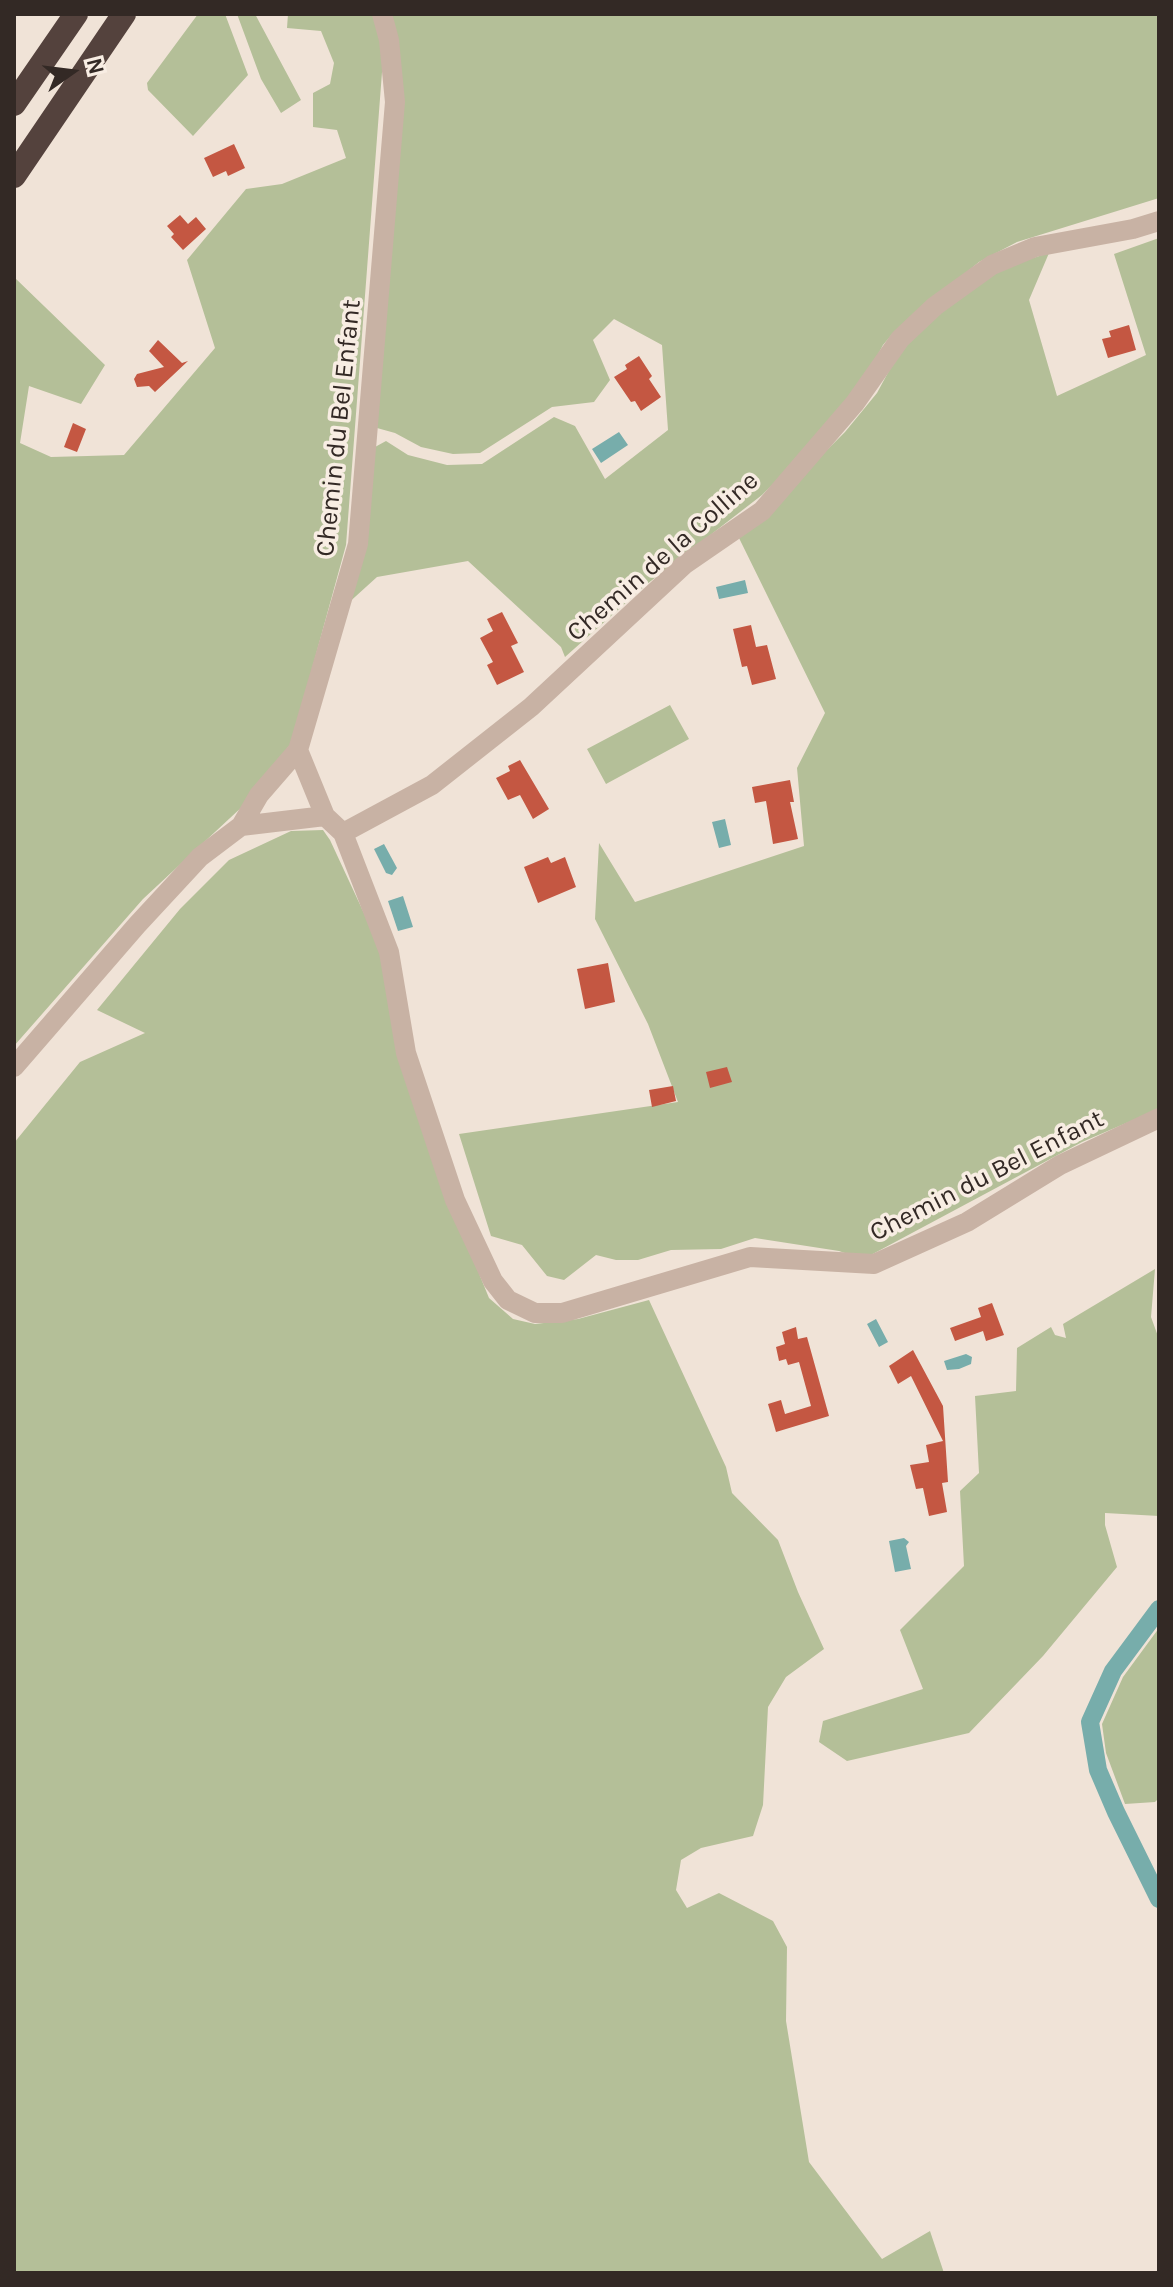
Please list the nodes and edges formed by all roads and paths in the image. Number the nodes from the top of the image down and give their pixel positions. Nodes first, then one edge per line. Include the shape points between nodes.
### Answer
1 (76, 14) edge
2 (124, 14) edge
3 (382, 14) edge
4 (14, 104) edge
5 (14, 176) edge
6 (1159, 221) edge
7 (298, 750) junction
8 (325, 816) junction
9 (241, 826) junction
10 (343, 833) junction
11 (14, 1067) edge
12 (1159, 1118) edge

1 - 4 highway
2 - 5 highway
3 - 7 street, Chemin du Bel Enfant via 395,102 358,544
6 - 10 street, Chemin de la Colline via 1025,251 992,265 935,306 900,339 848,412 762,511 685,564 531,707 432,785
7 - 8 street, Chemin du Bel Enfant
7 - 9 street via 259,795
8 - 9 street
8 - 10 street, Chemin du Bel Enfant
9 - 11 street via 200,857
10 - 12 street, Chemin du Bel Enfant via 389,952 406,1053 455,1200 493,1281 508,1300 535,1313 562,1313 750,1257 874,1264 967,1222 1060,1165

